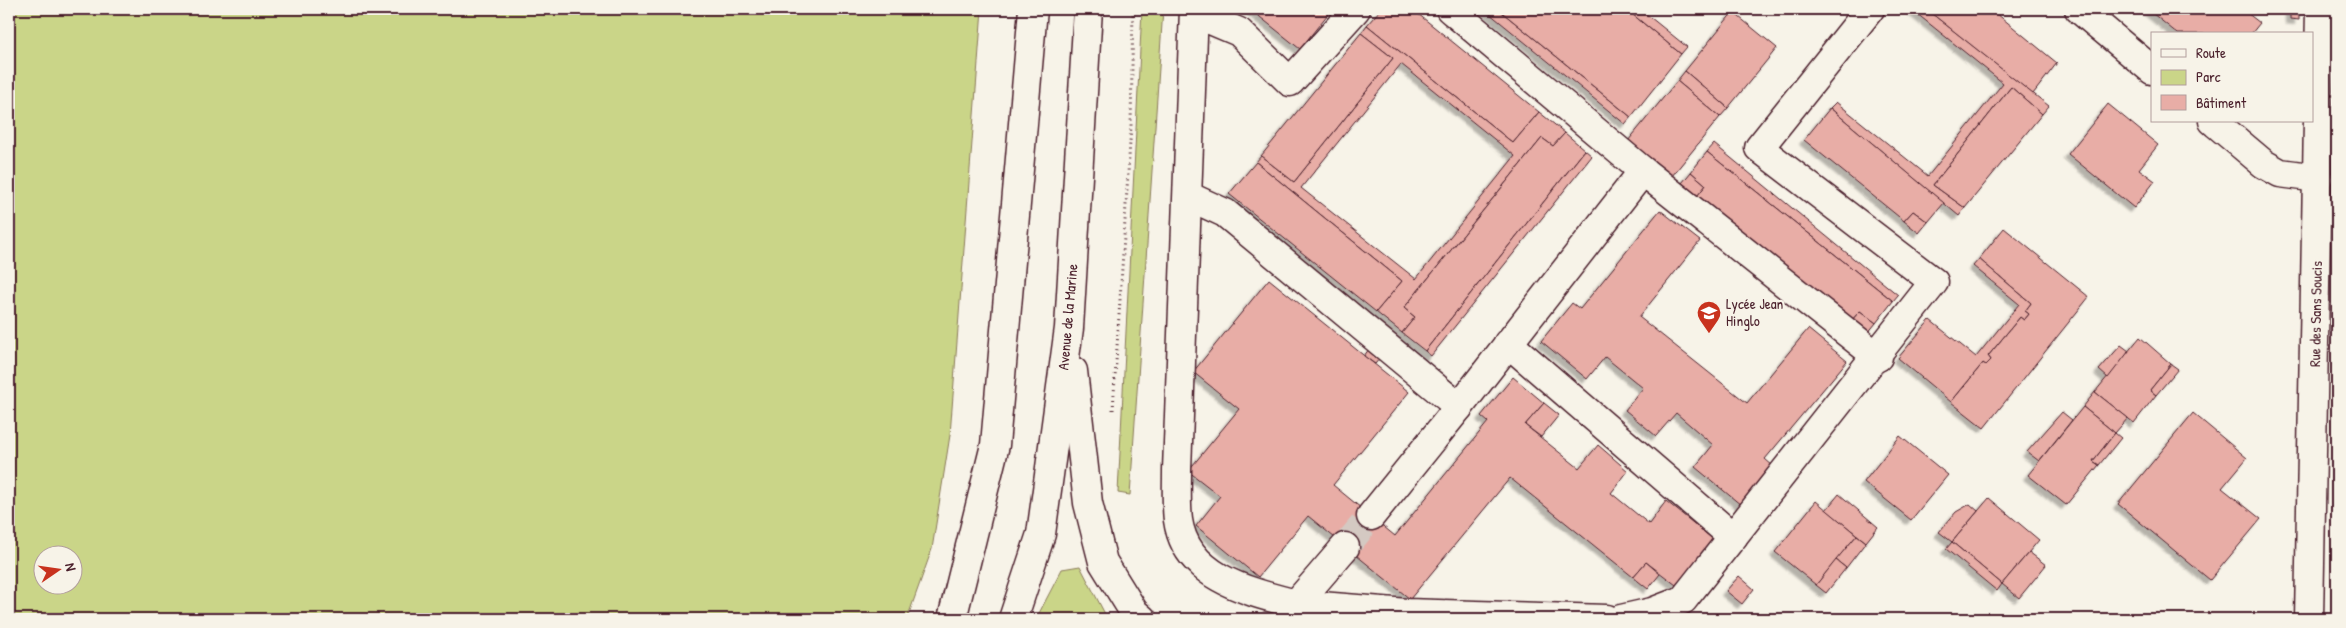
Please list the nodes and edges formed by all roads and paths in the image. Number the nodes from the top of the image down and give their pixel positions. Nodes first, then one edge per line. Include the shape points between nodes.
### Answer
1 (1033, 9) edge
2 (1088, 9) edge
3 (1133, 9) edge
4 (1356, 9) edge
5 (1450, 9) edge
6 (1870, 9) edge
7 (2079, 9) edge
8 (2320, 9) edge
9 (1194, 11) edge
10 (2151, 69) edge
11 (2214, 122) edge
12 (1643, 171) junction
13 (2318, 178) junction
14 (1188, 196) junction
15 (1069, 328) junction
16 (1508, 343) junction
17 (1878, 357) junction
18 (1459, 407) junction
19 (1113, 414) dead end
20 (1371, 516) tunnel mouth
21 (1733, 537) junction
22 (1345, 546) tunnel mouth
23 (1296, 604) junction
24 (952, 619) edge
25 (1013, 619) edge
26 (1142, 619) edge
27 (1607, 619) edge
28 (1620, 619) edge
29 (2309, 619) edge

1 - 24 main road via 994,445
2 - 15 main road, Avenue de la Marine
3 - 19 path via 1130,126
4 - 9 main road via 1290,82 1240,32
5 - 12 main road
6 - 17 main road via 1759,148 1934,282
7 - 10 main road
8 - 13 main road, Rue des Sans Soucis
9 - 14 main road
11 - 13 main road via 2264,164 2280,173
12 - 16 main road
12 - 17 main road
13 - 29 main road, Rue des Sans Soucis
14 - 18 main road via 1225,213
14 - 23 main road via 1177,470 1178,522 1187,546 1207,571 1246,590
15 - 25 main road, Avenue de la Marine via 1041,534
15 - 26 main road via 1088,504 1103,562 1134,612
16 - 18 main road
16 - 21 main road
17 - 21 main road
18 - 20 main road
21 - 28 main road via 1683,600 1652,612
22 - 23 main road
23 - 27 main road via 1407,613

